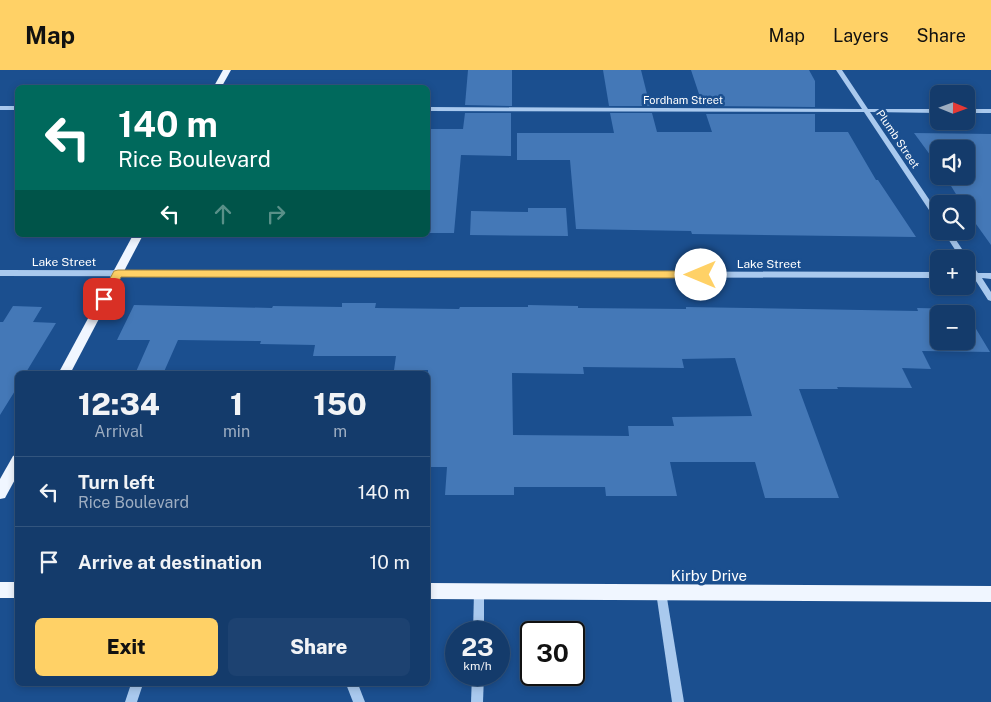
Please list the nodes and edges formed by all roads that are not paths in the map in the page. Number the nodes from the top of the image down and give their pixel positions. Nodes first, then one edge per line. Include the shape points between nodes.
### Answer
1 (227, 70) edge
2 (839, 70) edge
3 (219, 85) edge
4 (0, 108) edge
5 (15, 108) edge
6 (430, 109) edge
7 (866, 110) junction
8 (930, 111) edge
9 (975, 111) edge
10 (991, 111) edge
11 (930, 206) edge
12 (137, 237) edge
13 (0, 273) edge
14 (118, 273) junction
15 (930, 275) edge
16 (976, 276) joint
17 (991, 276) edge
18 (991, 298) edge
19 (66, 371) edge
20 (15, 466) edge
21 (0, 493) edge
22 (0, 590) edge
23 (15, 590) edge
24 (430, 592) edge
25 (479, 592) junction
26 (661, 592) junction
27 (990, 597) edge
28 (478, 621) edge
29 (136, 686) edge
30 (353, 686) edge
31 (478, 686) edge
32 (131, 702) edge
33 (359, 702) edge
34 (477, 702) edge
35 (678, 702) edge

1 - 3 main road
2 - 7 street, Plumb Street
4 - 5 street
6 - 7 street, Fordham Street
7 - 8 street, Fordham Street
7 - 11 street, Plumb Street
9 - 10 street
12 - 14 main road
13 - 14 street, Lake Street
14 - 15 street, Lake Street
14 - 19 main road
16 - 17 street
16 - 18 street
20 - 21 main road
22 - 23 main road
24 - 25 main road, Kirby Drive
25 - 26 main road, Kirby Drive
25 - 28 street
26 - 27 main road, Kirby Drive
26 - 35 lane
29 - 32 street
30 - 33 street
31 - 34 street

